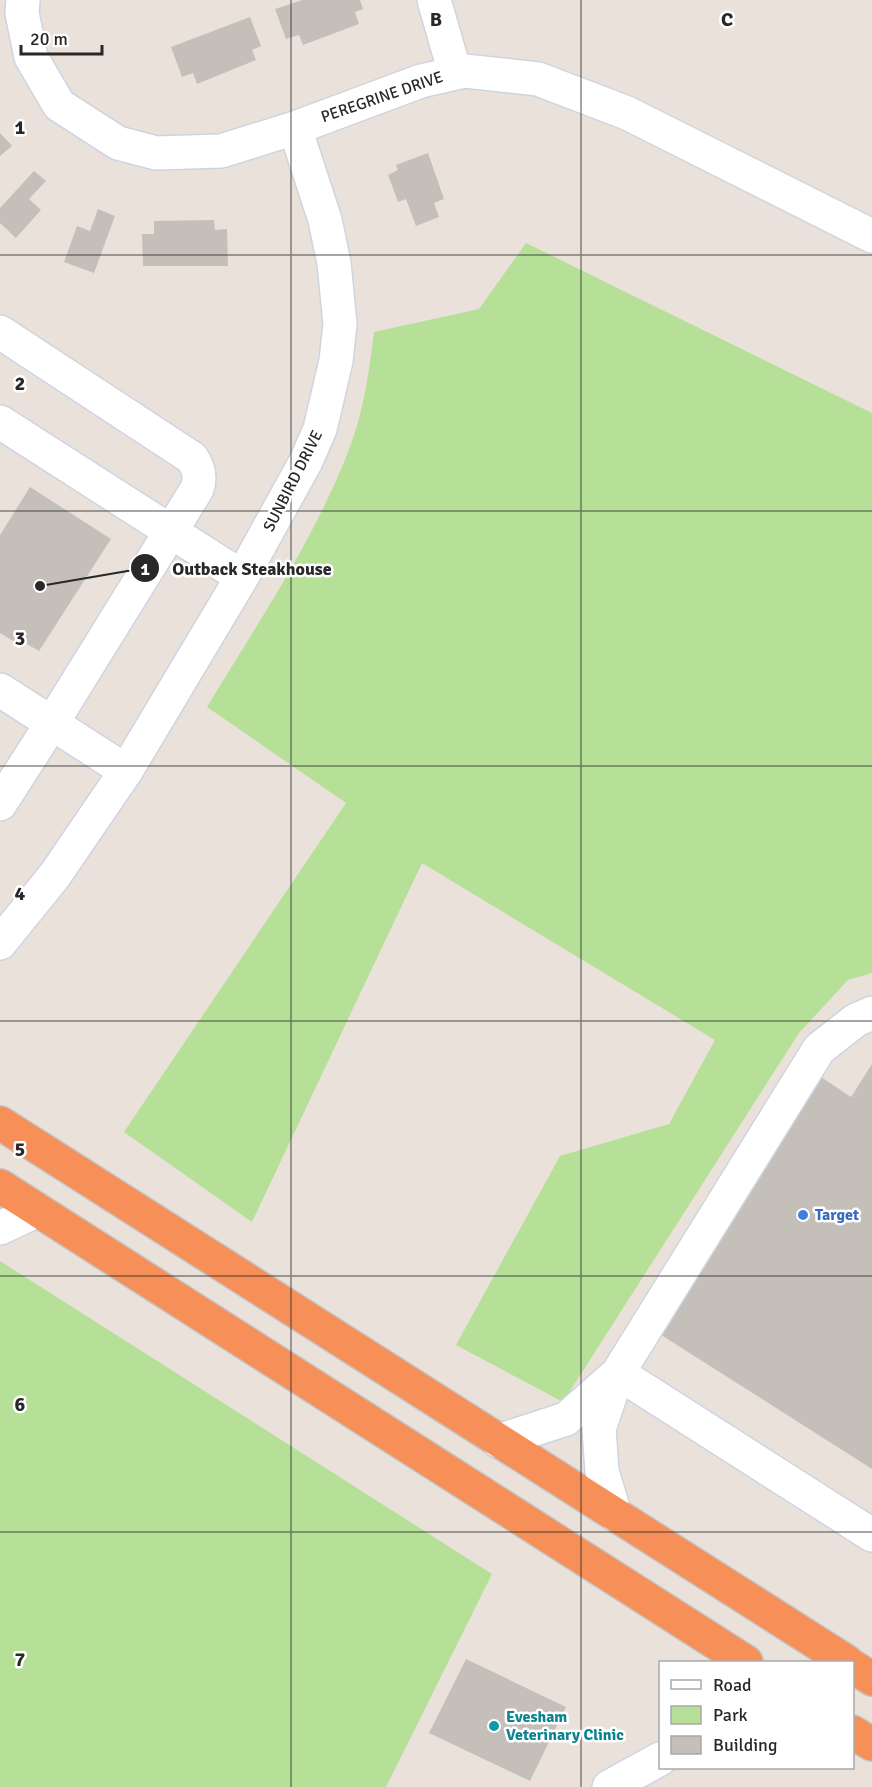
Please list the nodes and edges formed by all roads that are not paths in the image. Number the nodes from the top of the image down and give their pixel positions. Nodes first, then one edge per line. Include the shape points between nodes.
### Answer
1 (23, 0) edge
2 (434, 0) edge
3 (455, 73) junction
4 (295, 128) junction
5 (872, 236) edge
6 (0, 332) edge
7 (0, 422) edge
8 (170, 531) junction
9 (242, 577) junction
10 (0, 690) edge
11 (52, 723) junction
12 (126, 771) junction
13 (0, 804) edge
14 (0, 943) edge
15 (872, 1013) edge
16 (0, 1123) edge
17 (0, 1186) edge
18 (38, 1210) junction
19 (0, 1228) edge
20 (618, 1373) junction
21 (498, 1441) junction
22 (615, 1515) junction
23 (872, 1535) edge
24 (744, 1661) edge
25 (845, 1661) edge
26 (854, 1667) edge
27 (872, 1679) edge
28 (854, 1733) edge
29 (872, 1744) edge
30 (659, 1760) edge
31 (609, 1787) edge

1 - 4 street, PEREGRINE DRIVE via 31,57 59,105 118,143 156,153 221,151
2 - 3 street
3 - 4 street, PEREGRINE DRIVE via 421,81
3 - 5 street, PEREGRINE DRIVE via 538,79 616,109
4 - 9 street, SUNBIRD DRIVE via 325,220 334,263 340,324 336,361 320,429 306,462
6 - 8 street via 192,458 200,481
7 - 8 street
8 - 9 street
8 - 11 street
9 - 12 street, SUNBIRD DRIVE
10 - 11 street
11 - 12 street
11 - 13 street
12 - 14 street, SUNBIRD DRIVE via 55,875
15 - 20 street via 856,1020 819,1049
16 - 21 highway
17 - 18 highway
18 - 19 street
18 - 24 highway
20 - 21 street via 566,1419
20 - 22 street via 599,1429 602,1471
20 - 23 street
21 - 22 highway
22 - 25 highway
26 - 27 highway
28 - 29 highway
30 - 31 street

